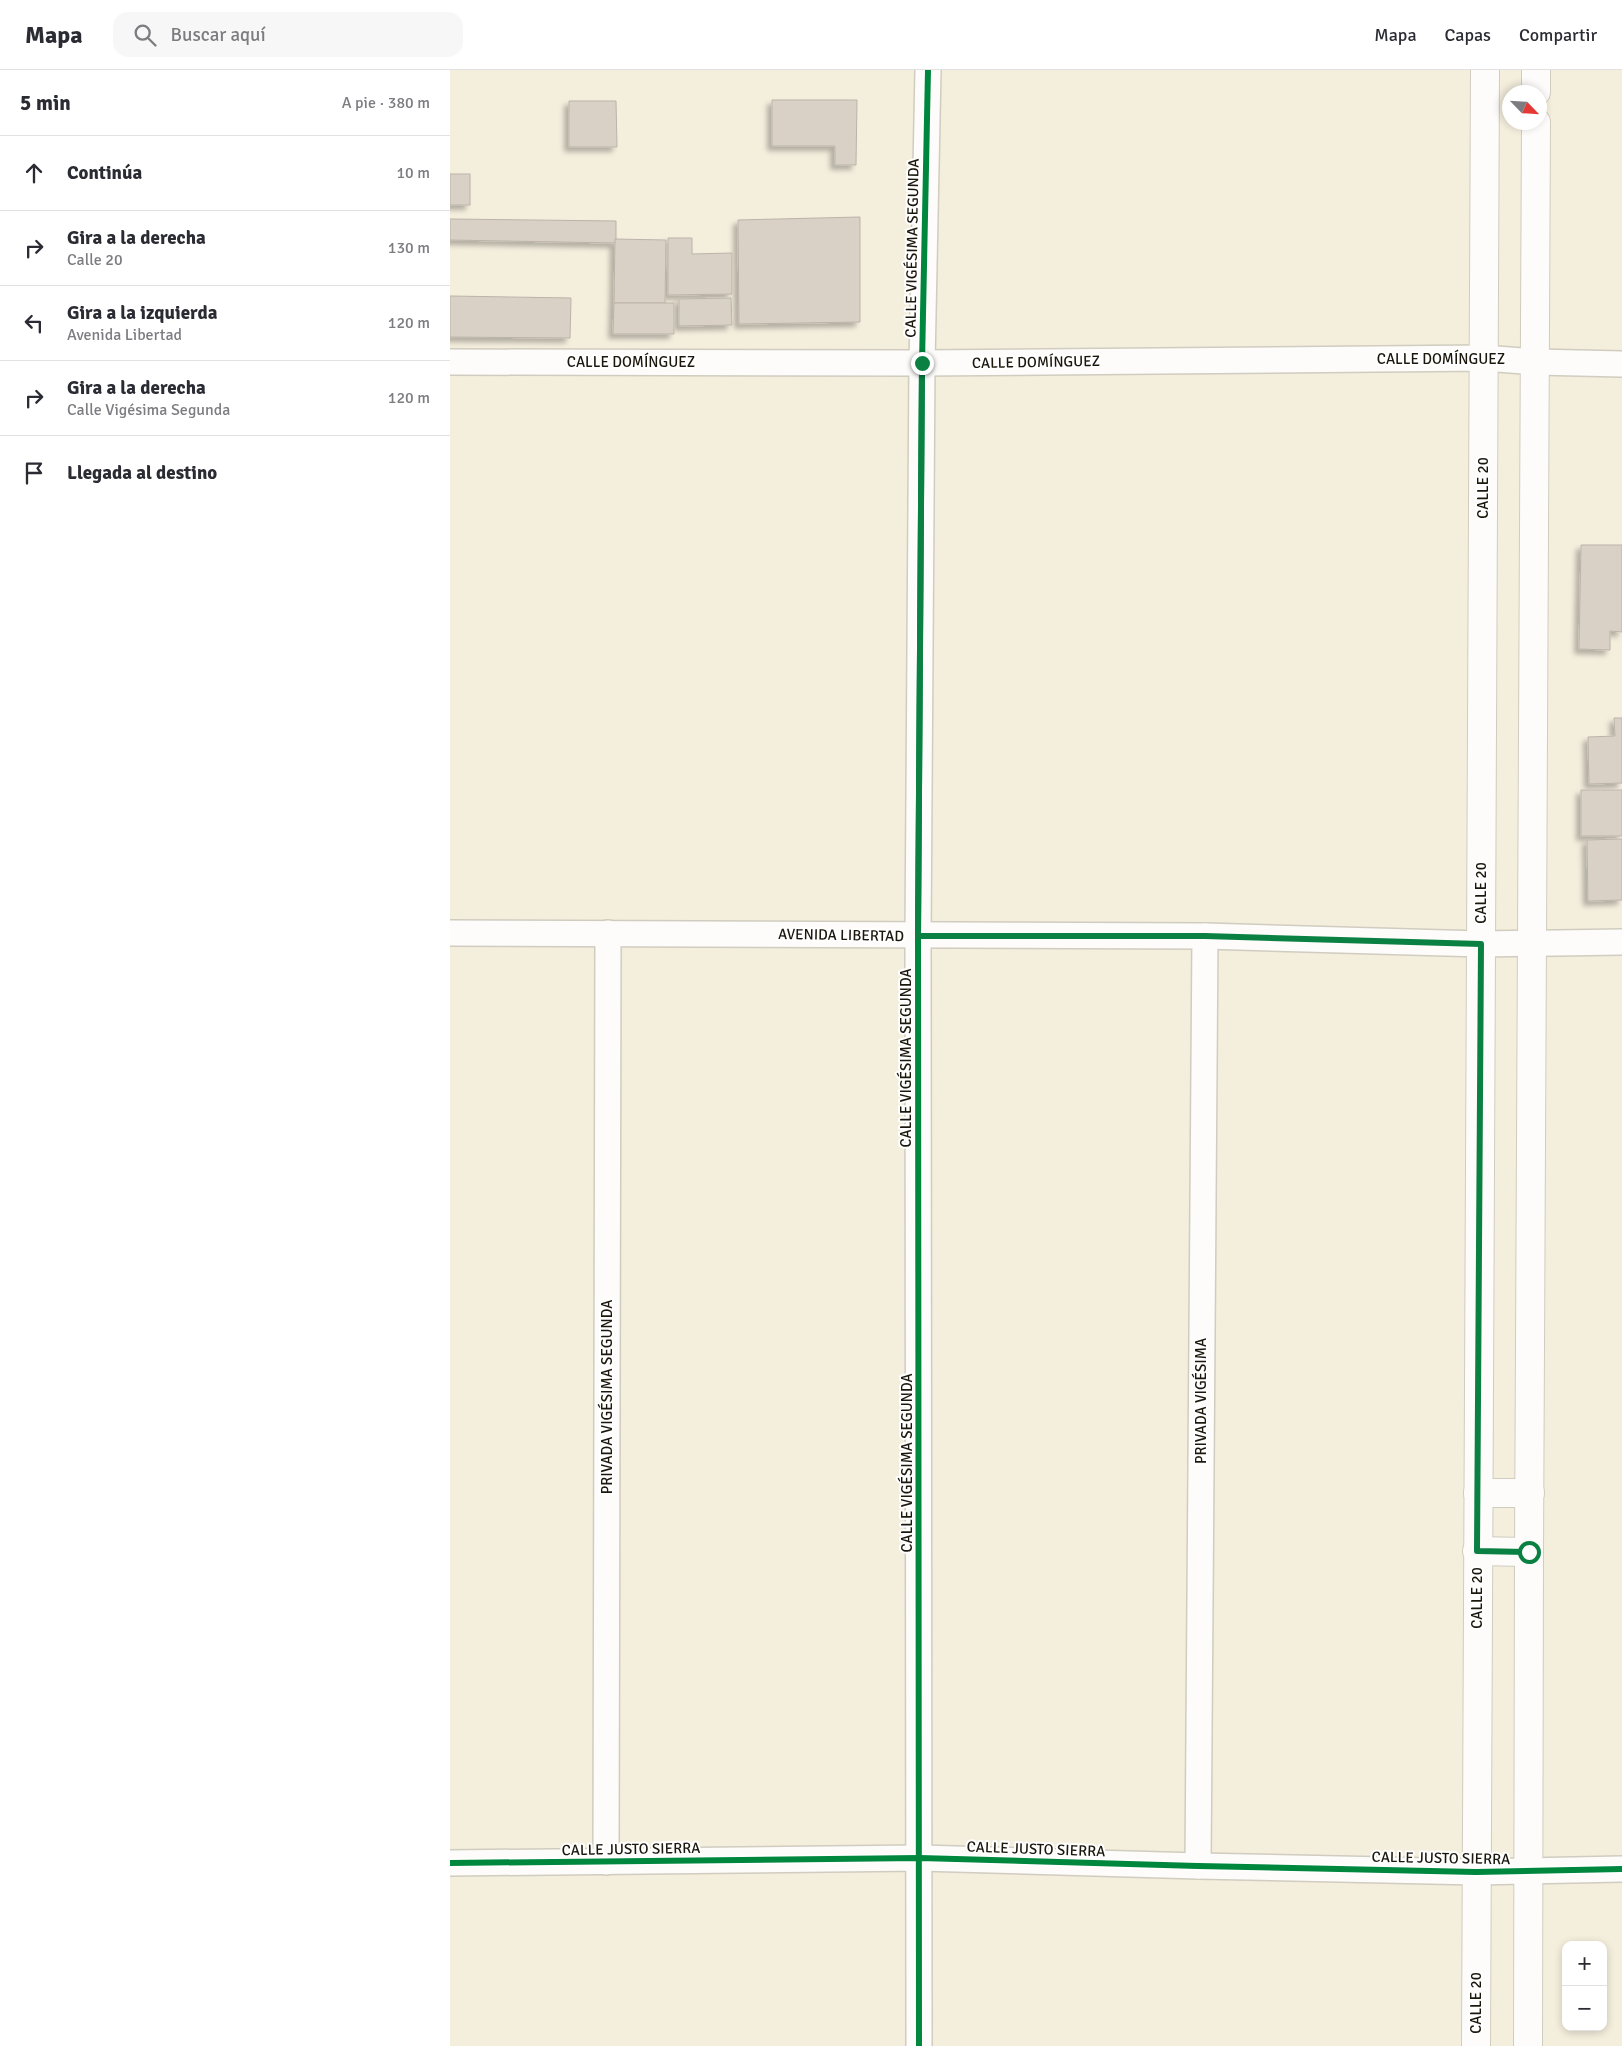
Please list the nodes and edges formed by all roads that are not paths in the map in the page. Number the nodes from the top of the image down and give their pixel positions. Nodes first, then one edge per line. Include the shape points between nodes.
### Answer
1 (928, 70) edge
2 (1485, 70) edge
3 (1536, 70) edge
4 (1536, 85) edge
5 (1536, 130) edge
6 (1484, 358) junction
7 (450, 362) edge
8 (1536, 362) junction
9 (922, 363) junction
10 (1622, 364) edge
11 (608, 932) junction
12 (450, 933) edge
13 (918, 936) junction
14 (1205, 936) junction
15 (1622, 942) edge
16 (1481, 944) junction
17 (1532, 944) junction
18 (1530, 1492) junction
19 (1478, 1493) junction
20 (1477, 1551) junction
21 (1529, 1552) junction
22 (920, 1858) junction
23 (606, 1862) junction
24 (450, 1863) edge
25 (1198, 1866) junction
26 (1622, 1869) edge
27 (1528, 1871) junction
28 (1476, 1872) junction
29 (919, 2046) edge
30 (1476, 2046) edge
31 (1528, 2046) edge

1 - 9 street, CALLE VIGÉSIMA SEGUNDA
2 - 6 main road, CALLE 20
3 - 4 main road
5 - 8 main road
6 - 8 street, CALLE DOMÍNGUEZ
6 - 9 street, CALLE DOMÍNGUEZ
6 - 16 main road, CALLE 20
7 - 9 street, CALLE DOMÍNGUEZ
8 - 10 street, CALLE DOMÍNGUEZ
8 - 17 main road
9 - 13 street, CALLE VIGÉSIMA SEGUNDA
11 - 12 street, AVENIDA LIBERTAD
11 - 13 street, AVENIDA LIBERTAD
11 - 23 street, PRIVADA VIGÉSIMA SEGUNDA
13 - 14 street, AVENIDA LIBERTAD
13 - 22 street, CALLE VIGÉSIMA SEGUNDA
14 - 16 street, AVENIDA LIBERTAD
14 - 25 street, PRIVADA VIGÉSIMA
15 - 17 street, AVENIDA LIBERTAD
16 - 17 street, AVENIDA LIBERTAD
16 - 19 main road, CALLE 20
17 - 18 main road
18 - 19 main road
18 - 21 main road
19 - 20 main road, CALLE 20
20 - 21 main road
20 - 28 main road, CALLE 20
21 - 27 main road
22 - 23 street, CALLE JUSTO SIERRA
22 - 25 street, CALLE JUSTO SIERRA
22 - 29 street, CALLE VIGÉSIMA SEGUNDA
23 - 24 street, CALLE JUSTO SIERRA
25 - 28 street, CALLE JUSTO SIERRA
26 - 27 street, CALLE JUSTO SIERRA
27 - 28 street, CALLE JUSTO SIERRA
27 - 31 main road
28 - 30 main road, CALLE 20

